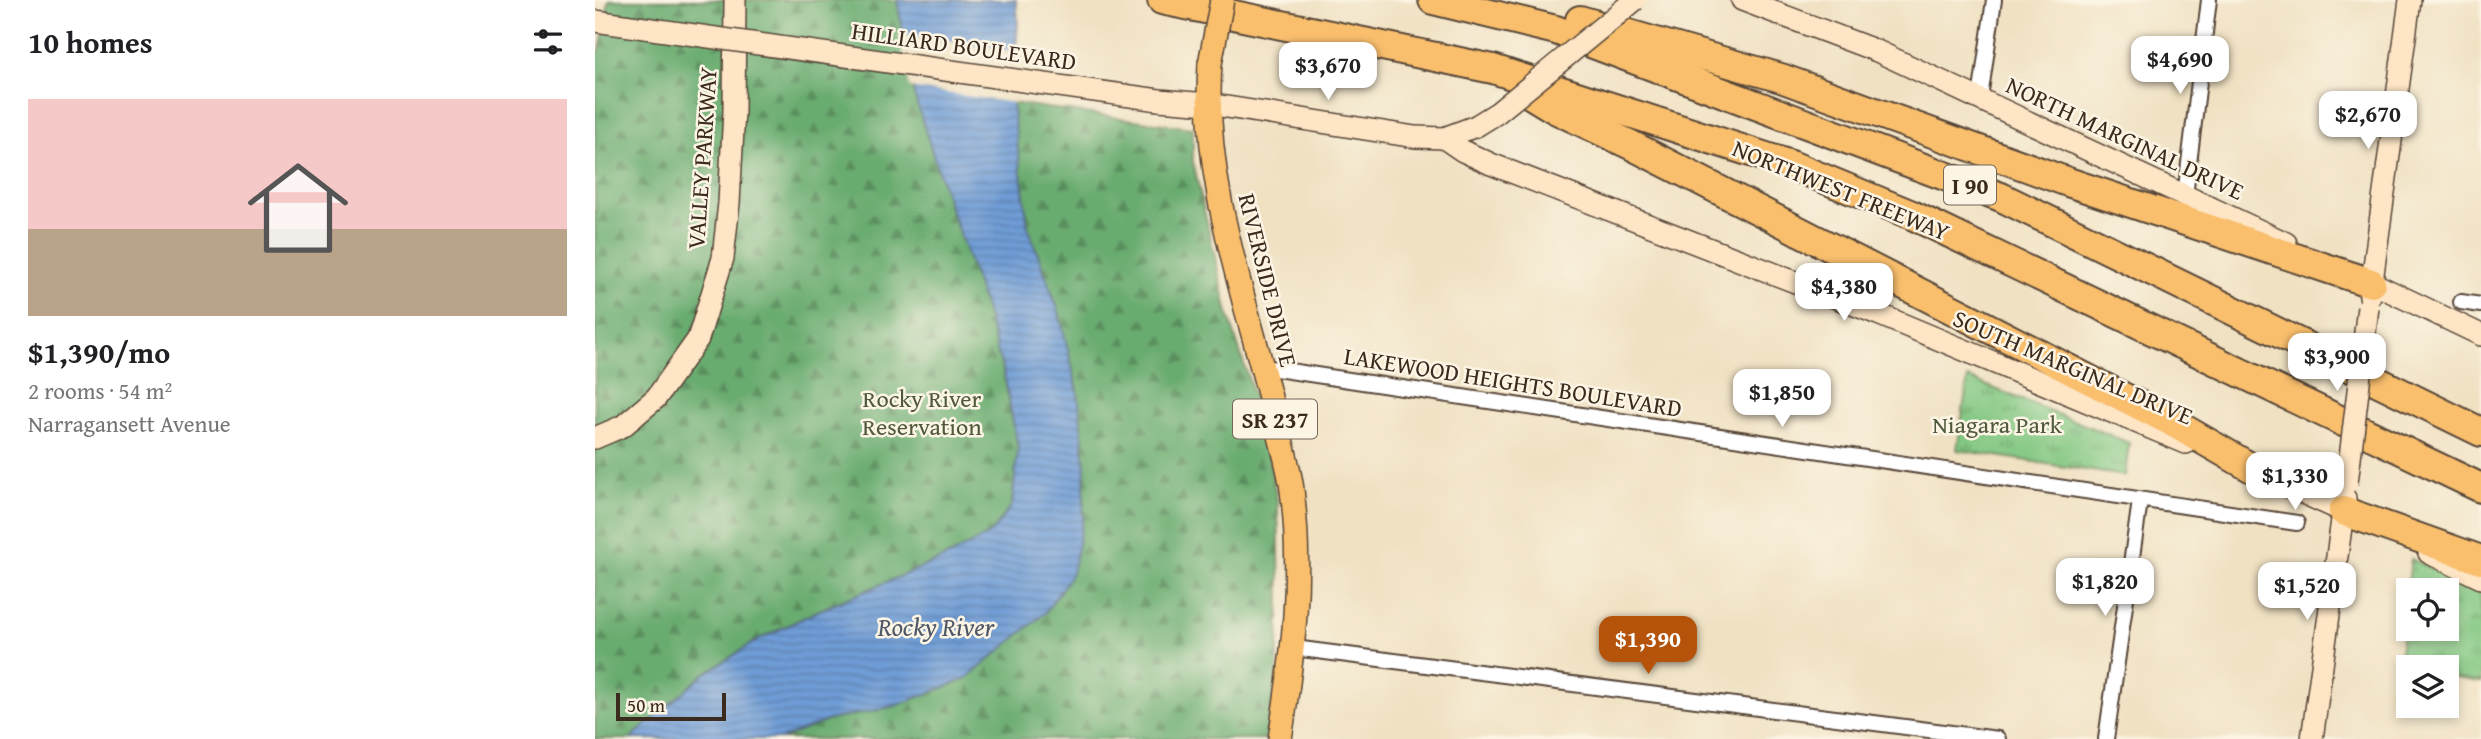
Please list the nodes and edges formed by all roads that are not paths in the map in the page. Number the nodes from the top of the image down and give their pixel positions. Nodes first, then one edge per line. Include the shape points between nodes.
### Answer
1 (735, 0) edge
2 (1162, 0) edge
3 (1222, 0) edge
4 (1433, 0) edge
5 (1501, 0) edge
6 (1635, 0) edge
7 (1742, 0) edge
8 (1994, 0) edge
9 (2209, 0) edge
10 (2410, 0) edge
11 (595, 21) edge
12 (1493, 69) junction
13 (1980, 98) junction
14 (1207, 104) junction
15 (1444, 138) junction
16 (2185, 196) junction
17 (2370, 295) junction
18 (2461, 302) dead end
19 (2481, 305) edge
20 (2481, 335) edge
21 (1262, 367) junction
22 (2481, 432) edge
23 (595, 438) edge
24 (2264, 475) junction
25 (2481, 488) edge
26 (2140, 501) junction
27 (2343, 511) junction
28 (2297, 523) dead end
29 (2481, 560) edge
30 (2481, 578) edge
31 (1294, 648) junction
32 (1280, 739) edge
33 (1998, 739) edge
34 (2106, 739) edge
35 (2312, 739) edge

1 - 23 main road, VALLEY PARKWAY via 731,191 723,258 698,339 656,398 623,426
2 - 12 highway, NORTHWEST FREEWAY / I 90
3 - 14 main road, RIVERSIDE DRIVE / SR 237, bridge
4 - 22 highway, NORTHWEST FREEWAY / I 90 via 1556,30 2001,197
5 - 17 highway via 1780,78
6 - 15 main road, bridge via 1497,113
7 - 13 main road, NORTH MARGINAL DRIVE via 1877,51
8 - 13 street
9 - 16 street
10 - 17 main road
11 - 14 main road, HILLIARD BOULEVARD, bridge
12 - 24 highway via 1555,109 2170,421
12 - 25 highway, NORTHWEST FREEWAY / I 90 via 1791,165 1912,215
13 - 16 main road, NORTH MARGINAL DRIVE
14 - 15 main road, HILLIARD BOULEVARD
14 - 21 main road, RIVERSIDE DRIVE / SR 237 via 1221,208
15 - 24 main road, SOUTH MARGINAL DRIVE via 1491,164 1878,314
16 - 17 main road, NORTH MARGINAL DRIVE
17 - 20 main road, NORTH MARGINAL DRIVE
17 - 27 main road, bridge
18 - 19 street
21 - 26 street, LAKEWOOD HEIGHTS BOULEVARD
21 - 31 main road, RIVERSIDE DRIVE / SR 237 via 1292,489 1297,593
24 - 27 main road, SOUTH MARGINAL DRIVE
26 - 28 street, LAKEWOOD HEIGHTS BOULEVARD
26 - 34 street
27 - 29 highway
27 - 30 main road, SOUTH MARGINAL DRIVE
27 - 35 main road
31 - 32 main road, RIVERSIDE DRIVE / SR 237
31 - 33 street

